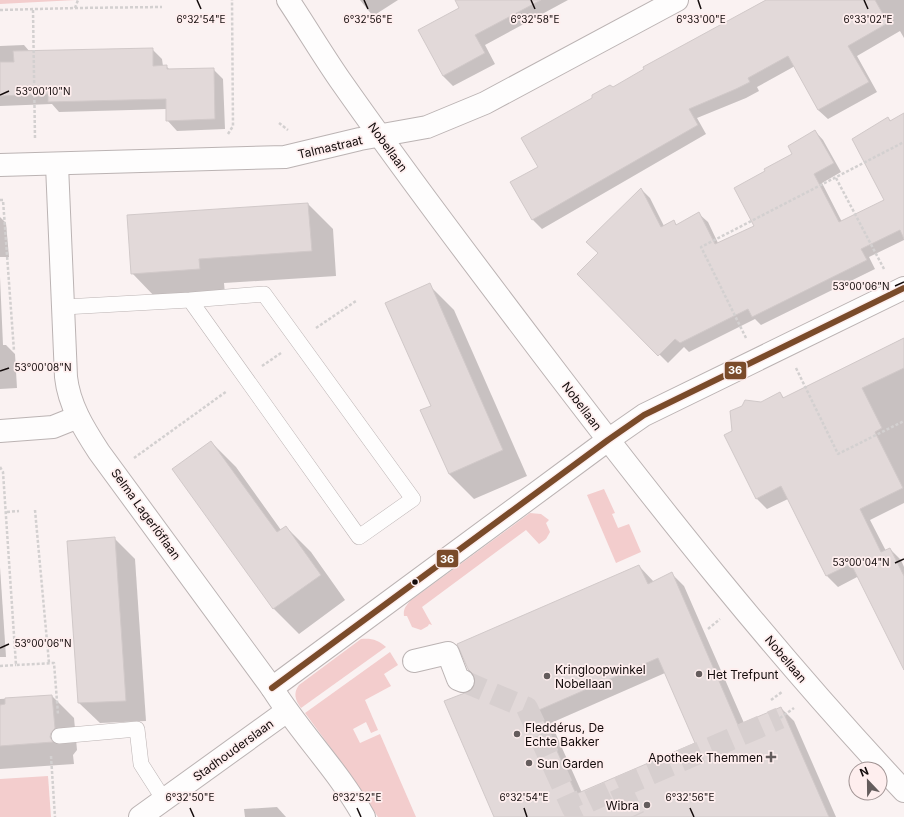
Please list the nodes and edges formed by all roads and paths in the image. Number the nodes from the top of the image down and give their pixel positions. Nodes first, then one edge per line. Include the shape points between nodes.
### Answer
1 (78, 0) edge
2 (232, 0) edge
3 (288, 0) edge
4 (677, 0) edge
5 (162, 6) dead end
6 (75, 8) junction
7 (0, 10) edge
8 (33, 10) junction
9 (379, 136) junction
10 (225, 137) dead end
11 (904, 142) edge
12 (0, 165) edge
13 (36, 165) junction
14 (57, 165) junction
15 (836, 178) junction
16 (0, 200) edge
17 (900, 290) edge
18 (190, 300) junction
19 (64, 307) junction
20 (785, 346) junction
21 (14, 351) dead end
22 (756, 360) junction
23 (78, 417) junction
24 (903, 421) edge
25 (904, 426) edge
26 (0, 431) edge
27 (608, 440) junction
28 (0, 467) edge
29 (35, 510) dead end
30 (19, 511) dead end
31 (7, 512) junction
32 (725, 614) dead end
33 (708, 629) dead end
34 (414, 661) dead end
35 (49, 663) junction
36 (16, 665) junction
37 (0, 666) edge
38 (463, 681) tunnel mouth
39 (272, 688) junction
40 (287, 711) junction
41 (59, 736) junction
42 (904, 791) edge
43 (164, 800) junction
44 (55, 817) edge
45 (140, 817) edge
46 (364, 817) edge

1 - 6 path
2 - 10 path via 233,126
3 - 9 street, Nobellaan
4 - 9 street, Talmastraat via 485,103 426,127
5 - 6 path
6 - 8 path
7 - 8 path
8 - 13 path
9 - 14 street, Talmastraat via 285,157
9 - 27 street, Nobellaan
11 - 15 path
12 - 13 street, Talmastraat
13 - 14 street, Talmastraat
14 - 19 street, Selma Lagerlöflaan
15 - 17 path
15 - 22 path via 701,247
16 - 21 path via 3,200
17 - 20 street
18 - 18 lane via 359,537 413,499 264,294
18 - 19 lane
19 - 23 street, Selma Lagerlöflaan via 67,388
20 - 22 street
20 - 24 path via 838,454
22 - 27 street via 644,415
23 - 26 street via 53,428
23 - 39 street, Selma Lagerlöflaan via 100,452
24 - 25 path
27 - 39 street
27 - 42 street, Nobellaan via 732,595 819,698
28 - 31 path via 3,472
29 - 35 path
30 - 31 path
31 - 36 path
32 - 33 path
34 - 38 street via 448,653 458,679
35 - 36 path
35 - 41 path via 54,663
36 - 37 path
39 - 40 street, Selma Lagerlöflaan
40 - 43 street, Stadhouderslaan
40 - 46 street, Selma Lagerlöflaan via 332,769
41 - 43 lane via 137,729 141,764
41 - 44 path via 60,745 50,746
43 - 45 street, Stadhouderslaan

